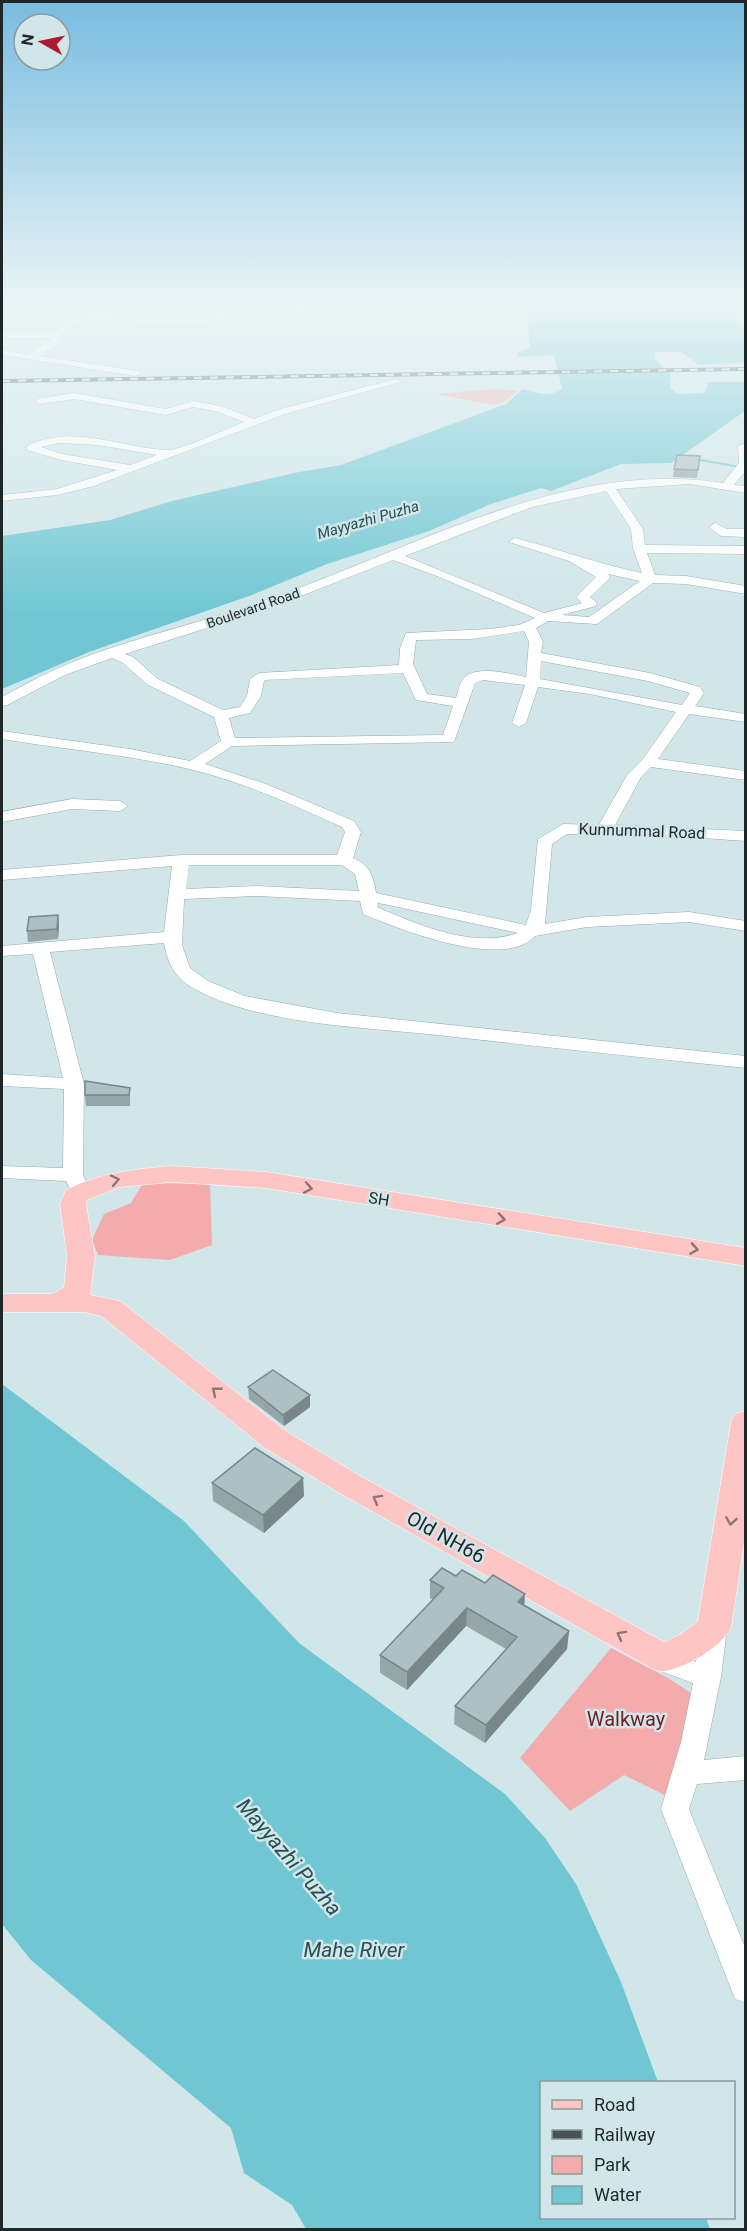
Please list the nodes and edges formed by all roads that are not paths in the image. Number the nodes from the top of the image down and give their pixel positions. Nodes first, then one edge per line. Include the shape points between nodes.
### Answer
1 (126, 405) edge
2 (189, 405) edge
3 (200, 405) edge
4 (313, 405) edge
5 (253, 422) junction
6 (743, 446) dead end
7 (172, 454) junction
8 (133, 469) junction
9 (608, 486) junction
10 (726, 487) junction
11 (746, 490) edge
12 (2, 498) edge
13 (715, 527) dead end
14 (746, 533) edge
15 (515, 542) dead end
16 (639, 549) junction
17 (746, 550) edge
18 (393, 556) junction
19 (594, 567) junction
20 (650, 579) junction
21 (746, 590) edge
22 (543, 617) junction
23 (529, 627) junction
24 (112, 653) junction
25 (534, 656) junction
26 (405, 669) junction
27 (533, 682) junction
28 (2, 702) edge
29 (460, 703) junction
30 (685, 710) junction
31 (221, 715) junction
32 (746, 718) edge
33 (519, 723) dead end
34 (2, 735) edge
35 (229, 742) junction
36 (648, 762) junction
37 (192, 766) junction
38 (746, 776) edge
39 (120, 806) dead end
40 (2, 817) edge
41 (604, 830) junction
42 (746, 836) edge
43 (181, 860) junction
44 (344, 860) junction
45 (2, 875) edge
46 (179, 894) junction
47 (367, 897) junction
48 (746, 926) edge
49 (532, 931) junction
50 (171, 938) junction
51 (41, 949) junction
52 (2, 951) edge
53 (746, 1062) edge
54 (2, 1080) edge
55 (74, 1084) junction
56 (2, 1172) edge
57 (77, 1183) junction
58 (81, 1256) junction
59 (746, 1257) edge
60 (2, 1303) edge
61 (58, 1303) junction
62 (110, 1308) junction
63 (746, 1422) edge
64 (714, 1628) junction
65 (663, 1658) junction
66 (708, 1677) junction
67 (746, 1768) edge
68 (687, 1773) junction
69 (746, 1989) edge

1 - 2 street via 165,412
3 - 5 street
4 - 5 street
5 - 7 street
6 - 10 street via 745,463
7 - 8 street
7 - 8 street via 60,438 31,448
8 - 12 street via 57,492
9 - 10 street, Boulevard Road via 673,481
9 - 16 street via 637,529
9 - 18 street, Boulevard Road via 506,511
10 - 11 street, Boulevard Road
13 - 14 street via 725,533
15 - 19 street via 565,554
16 - 17 street
16 - 20 street
18 - 22 street
18 - 24 street, Boulevard Road via 265,605
19 - 20 street
19 - 22 street via 604,577 582,597 591,603 580,610 563,610
20 - 21 street via 686,580
20 - 22 street via 592,621
22 - 23 street
23 - 25 street via 536,642
23 - 26 street via 441,638 411,636
24 - 28 street, Boulevard Road via 60,672
24 - 31 street via 128,660 153,682
25 - 27 street
25 - 30 street via 691,688 697,693
26 - 29 street via 421,697
26 - 31 street via 264,676 258,680 245,710
27 - 29 street via 476,677 469,681
27 - 30 street
27 - 33 street
29 - 35 street via 449,739
30 - 32 street
30 - 36 street
31 - 35 street
34 - 37 street via 132,753
35 - 37 street
36 - 38 street
36 - 41 street via 623,793
37 - 44 street via 264,788 348,824 352,832
39 - 40 street via 72,804
41 - 42 street, Kunnummal Road
41 - 49 street, Kunnummal Road via 563,829 544,842 538,922
43 - 44 street
43 - 45 street
43 - 46 street
44 - 47 street via 357,864 364,873
46 - 47 street via 295,891
46 - 50 street
47 - 49 street
48 - 49 street via 689,917 587,922
50 - 51 street
50 - 53 street via 173,955 183,973 245,1002 353,1020
51 - 52 street
51 - 55 street
54 - 55 street
55 - 57 street
56 - 57 street
57 - 58 main road via 73,1204
57 -> 59 main road, SH via 172,1174 267,1180
58 - 61 main road via 78,1292
58 - 62 main road
60 - 61 main road, Old NH66
61 - 62 main road, Old NH66
65 -> 62 main road, Old NH66 via 276,1440
63 -> 64 main road
64 - 65 main road via 693,1644
64 - 66 street
65 - 66 street
66 - 68 street
67 - 68 street
68 - 69 street via 675,1809

